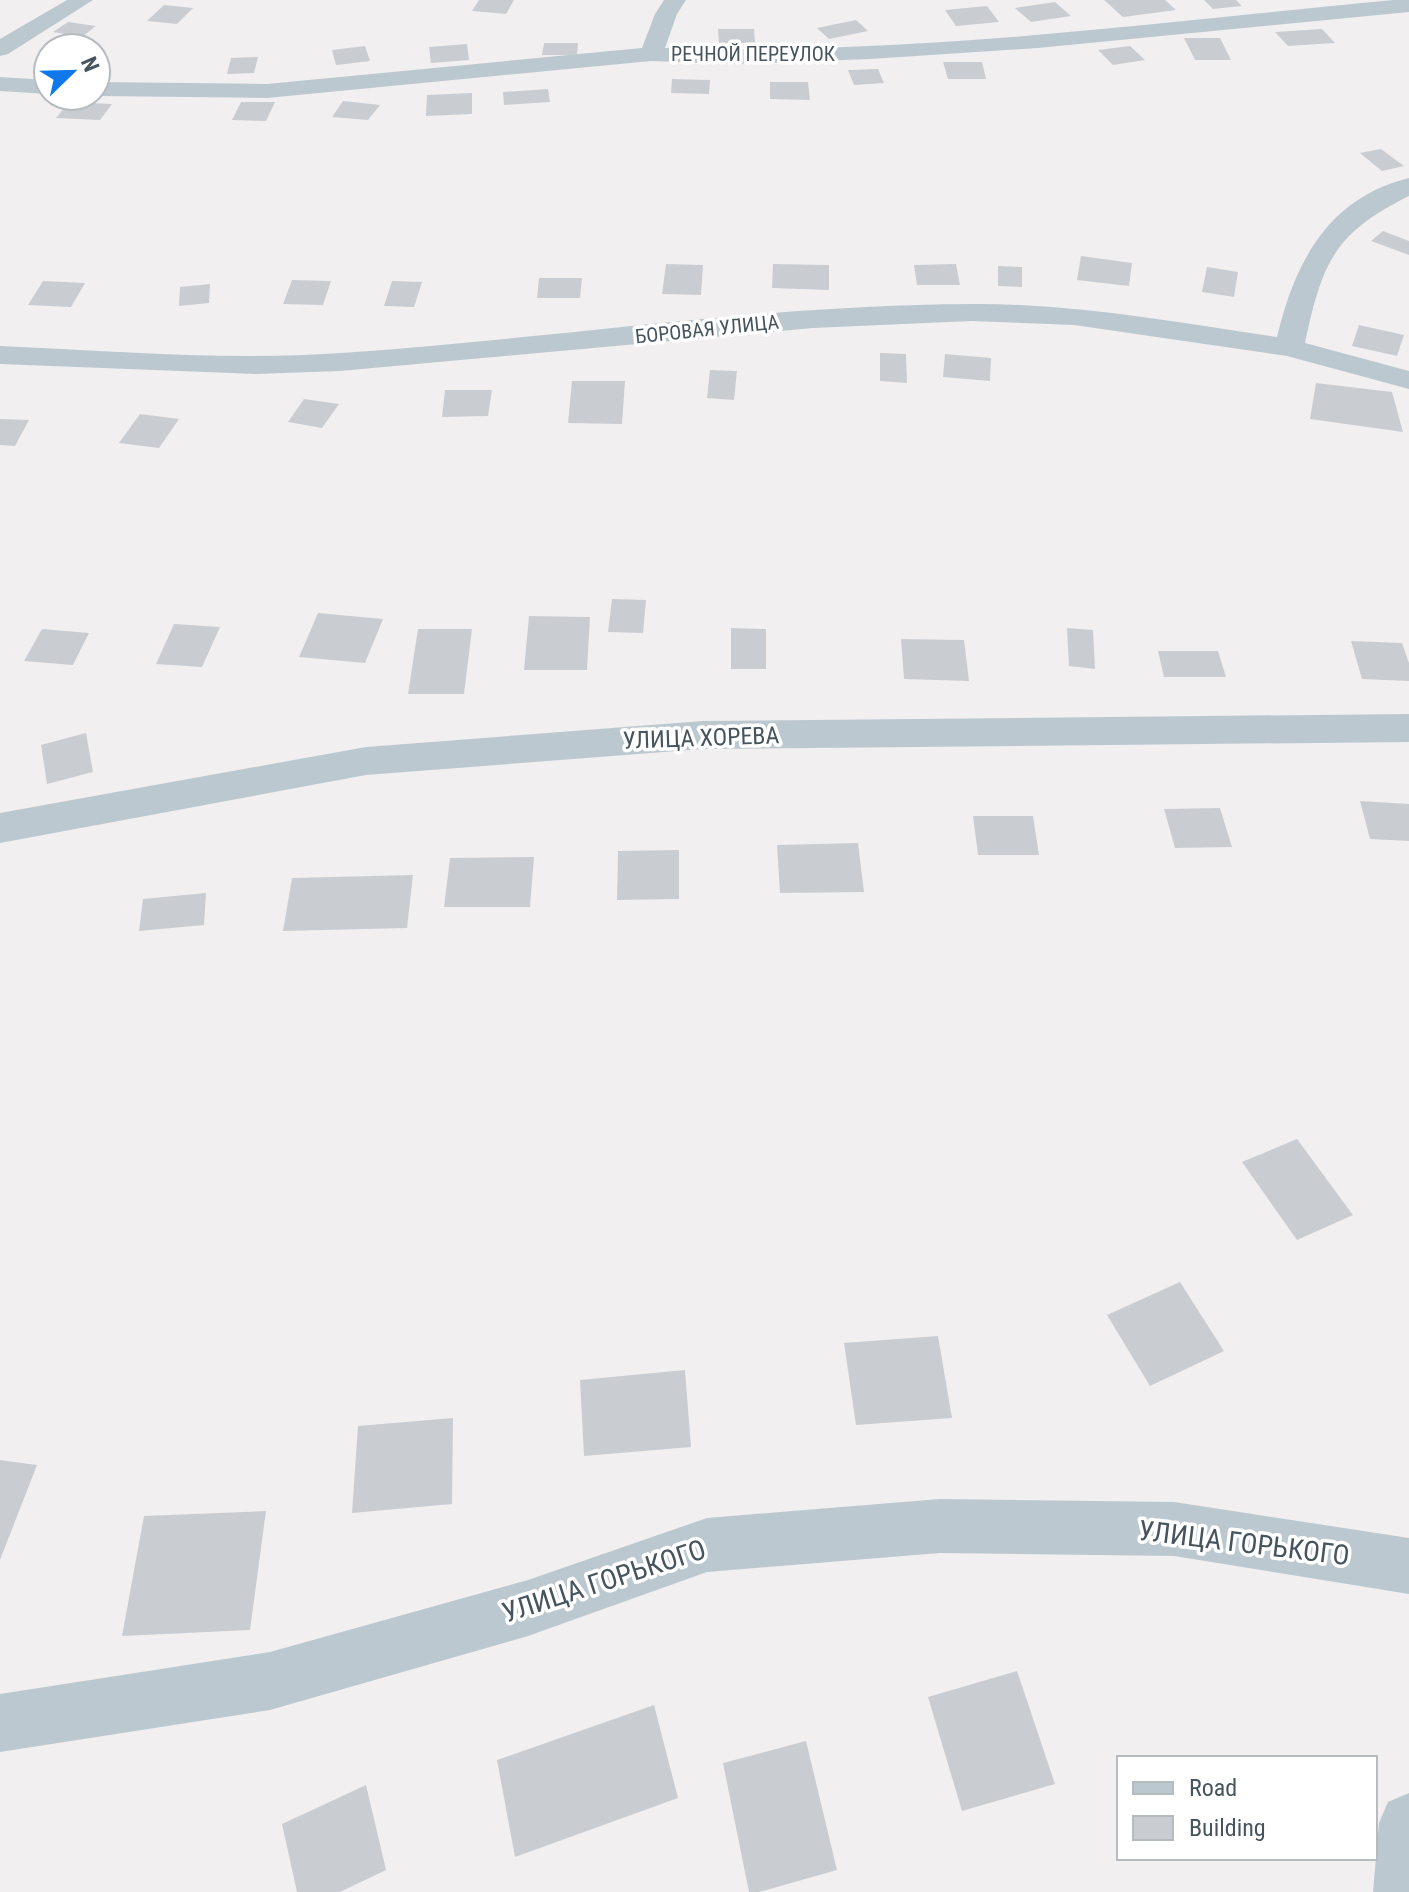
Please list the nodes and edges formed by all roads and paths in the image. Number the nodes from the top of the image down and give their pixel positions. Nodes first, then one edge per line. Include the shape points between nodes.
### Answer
1 (82, 0) edge
2 (675, 0) edge
3 (1409, 5) edge
4 (0, 49) edge
5 (651, 54) junction
6 (0, 84) edge
7 (32, 86) edge
8 (112, 89) edge
9 (1409, 186) edge
10 (1289, 348) junction
11 (0, 355) edge
12 (1409, 380) edge
13 (1409, 728) edge
14 (0, 828) edge
15 (1409, 1566) edge
16 (0, 1723) edge
17 (1409, 1823) edge
18 (1404, 1892) edge

1 - 4 street
2 - 5 street
3 - 5 street, РЕЧНОЙ ПЕРЕУЛОК via 901,50 735,57
5 - 8 street, РЕЧНОЙ ПЕРЕУЛОК via 267,91
6 - 7 street
9 - 10 street via 1339,228 1297,309
10 - 11 street, БОРОВАЯ УЛИЦА via 1074,316 971,312 813,319 340,362 256,365
10 - 12 street, БОРОВАЯ УЛИЦА
13 - 14 street, УЛИЦА ХОРЕВА via 688,736 366,761
15 - 16 street, УЛИЦА ГОРЬКОГО via 1174,1529 940,1526 707,1545 528,1608 270,1681
17 - 18 street

